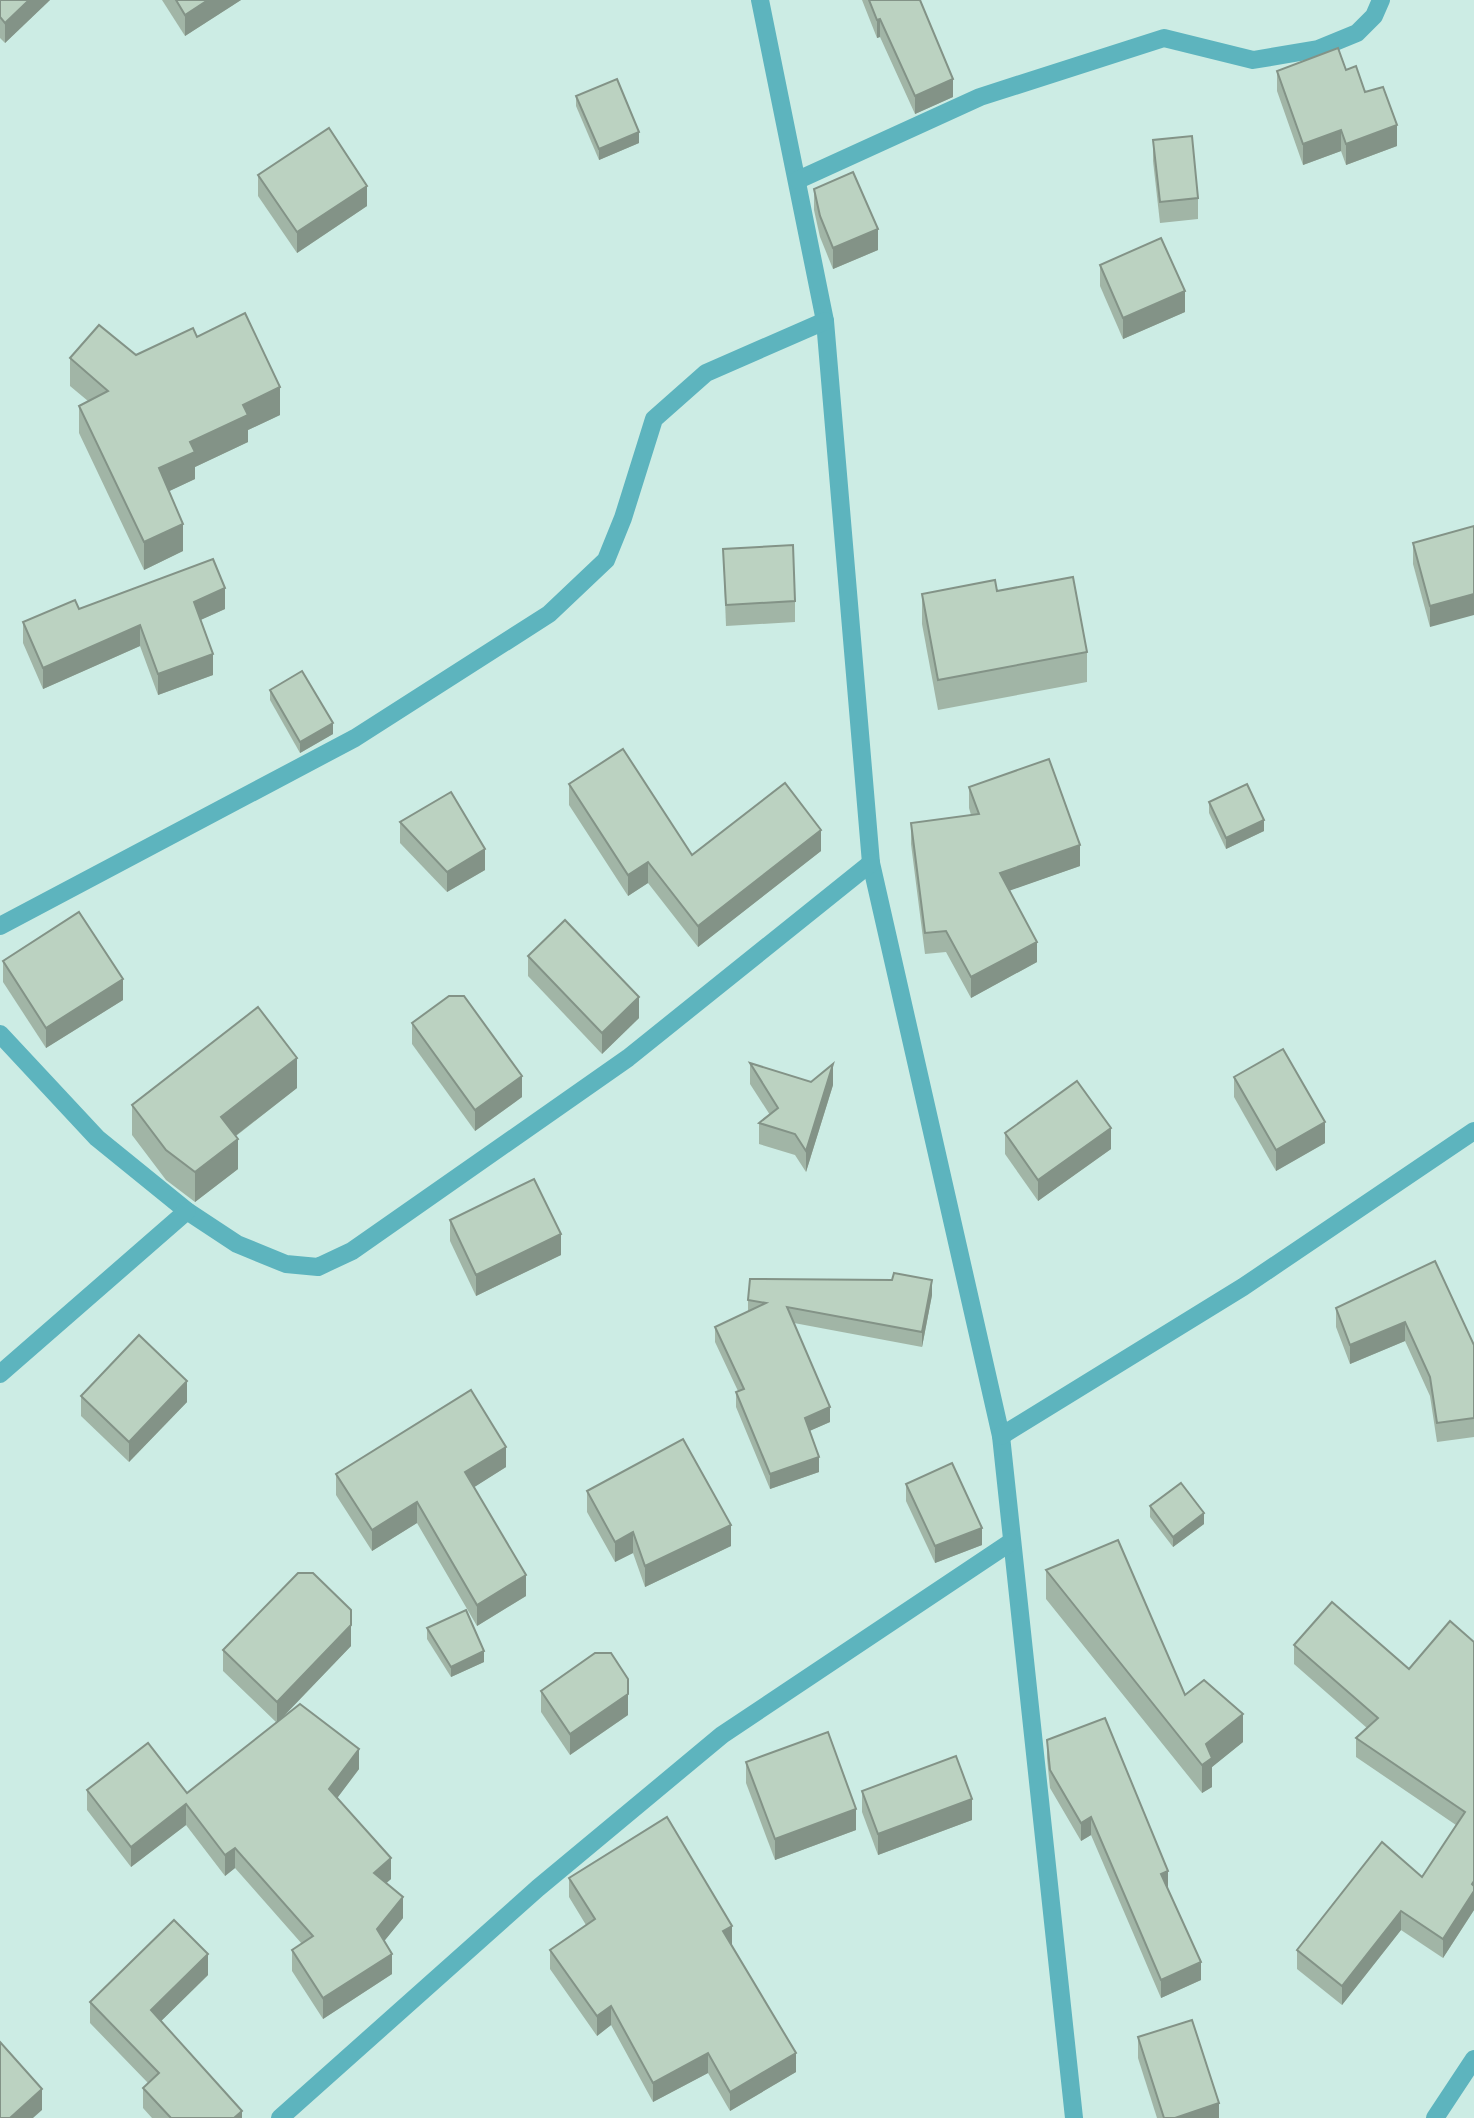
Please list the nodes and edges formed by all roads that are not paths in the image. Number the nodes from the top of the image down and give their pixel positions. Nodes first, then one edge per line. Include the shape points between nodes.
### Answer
1 (760, 0) edge
2 (1381, 0) edge
3 (798, 180) junction
4 (825, 321) junction
5 (871, 863) junction
6 (0, 926) edge
7 (0, 1034) edge
8 (1474, 1131) edge
9 (187, 1211) junction
10 (0, 1374) edge
11 (1001, 1436) junction
12 (1011, 1542) junction
13 (1474, 2059) edge
14 (280, 2118) edge
15 (1074, 2118) edge
16 (1435, 2118) edge

1 - 3 street
2 - 3 street via 1374,16 1357,33 1318,49 1253,60 1164,38 980,97
3 - 4 street
4 - 5 street
4 - 6 street via 706,373 654,419 606,560 549,614 355,738
5 - 9 street via 628,1058 352,1251 318,1267 286,1264 237,1244
5 - 11 street
7 - 9 street via 97,1138
8 - 11 street via 1243,1287
9 - 10 street
11 - 12 street
12 - 14 street via 722,1735 538,1888
12 - 15 street
13 - 16 street

